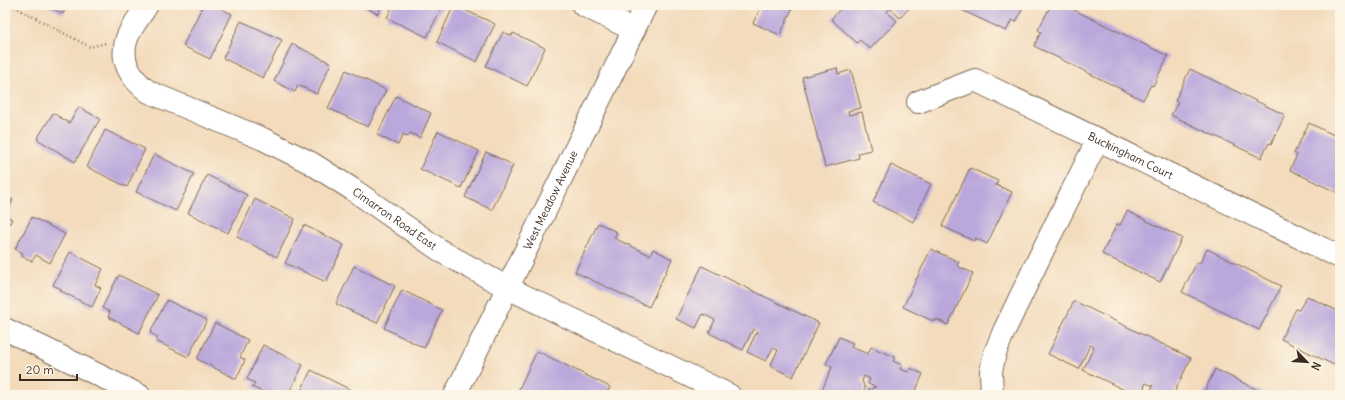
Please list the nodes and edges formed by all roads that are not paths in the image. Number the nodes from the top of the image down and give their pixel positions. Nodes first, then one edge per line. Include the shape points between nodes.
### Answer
1 (147, 5) edge
2 (583, 5) edge
3 (646, 5) edge
4 (634, 30) junction
5 (918, 102) dead end
6 (1098, 139) junction
7 (1340, 257) edge
8 (508, 288) junction
9 (5, 329) edge
10 (140, 395) edge
11 (455, 395) edge
12 (729, 395) edge
13 (992, 395) edge

1 - 8 street, Cimarron Road East via 128,37 125,51 126,65 132,76 149,92 311,163 444,253
2 - 4 street
3 - 4 street, West Meadow Avenue
4 - 8 street, West Meadow Avenue
5 - 6 street, Buckingham Court via 975,80
6 - 7 street, Buckingham Court
6 - 13 street via 995,353 991,371
8 - 11 street, West Meadow Avenue
8 - 12 street, Cimarron Road East
9 - 10 street

